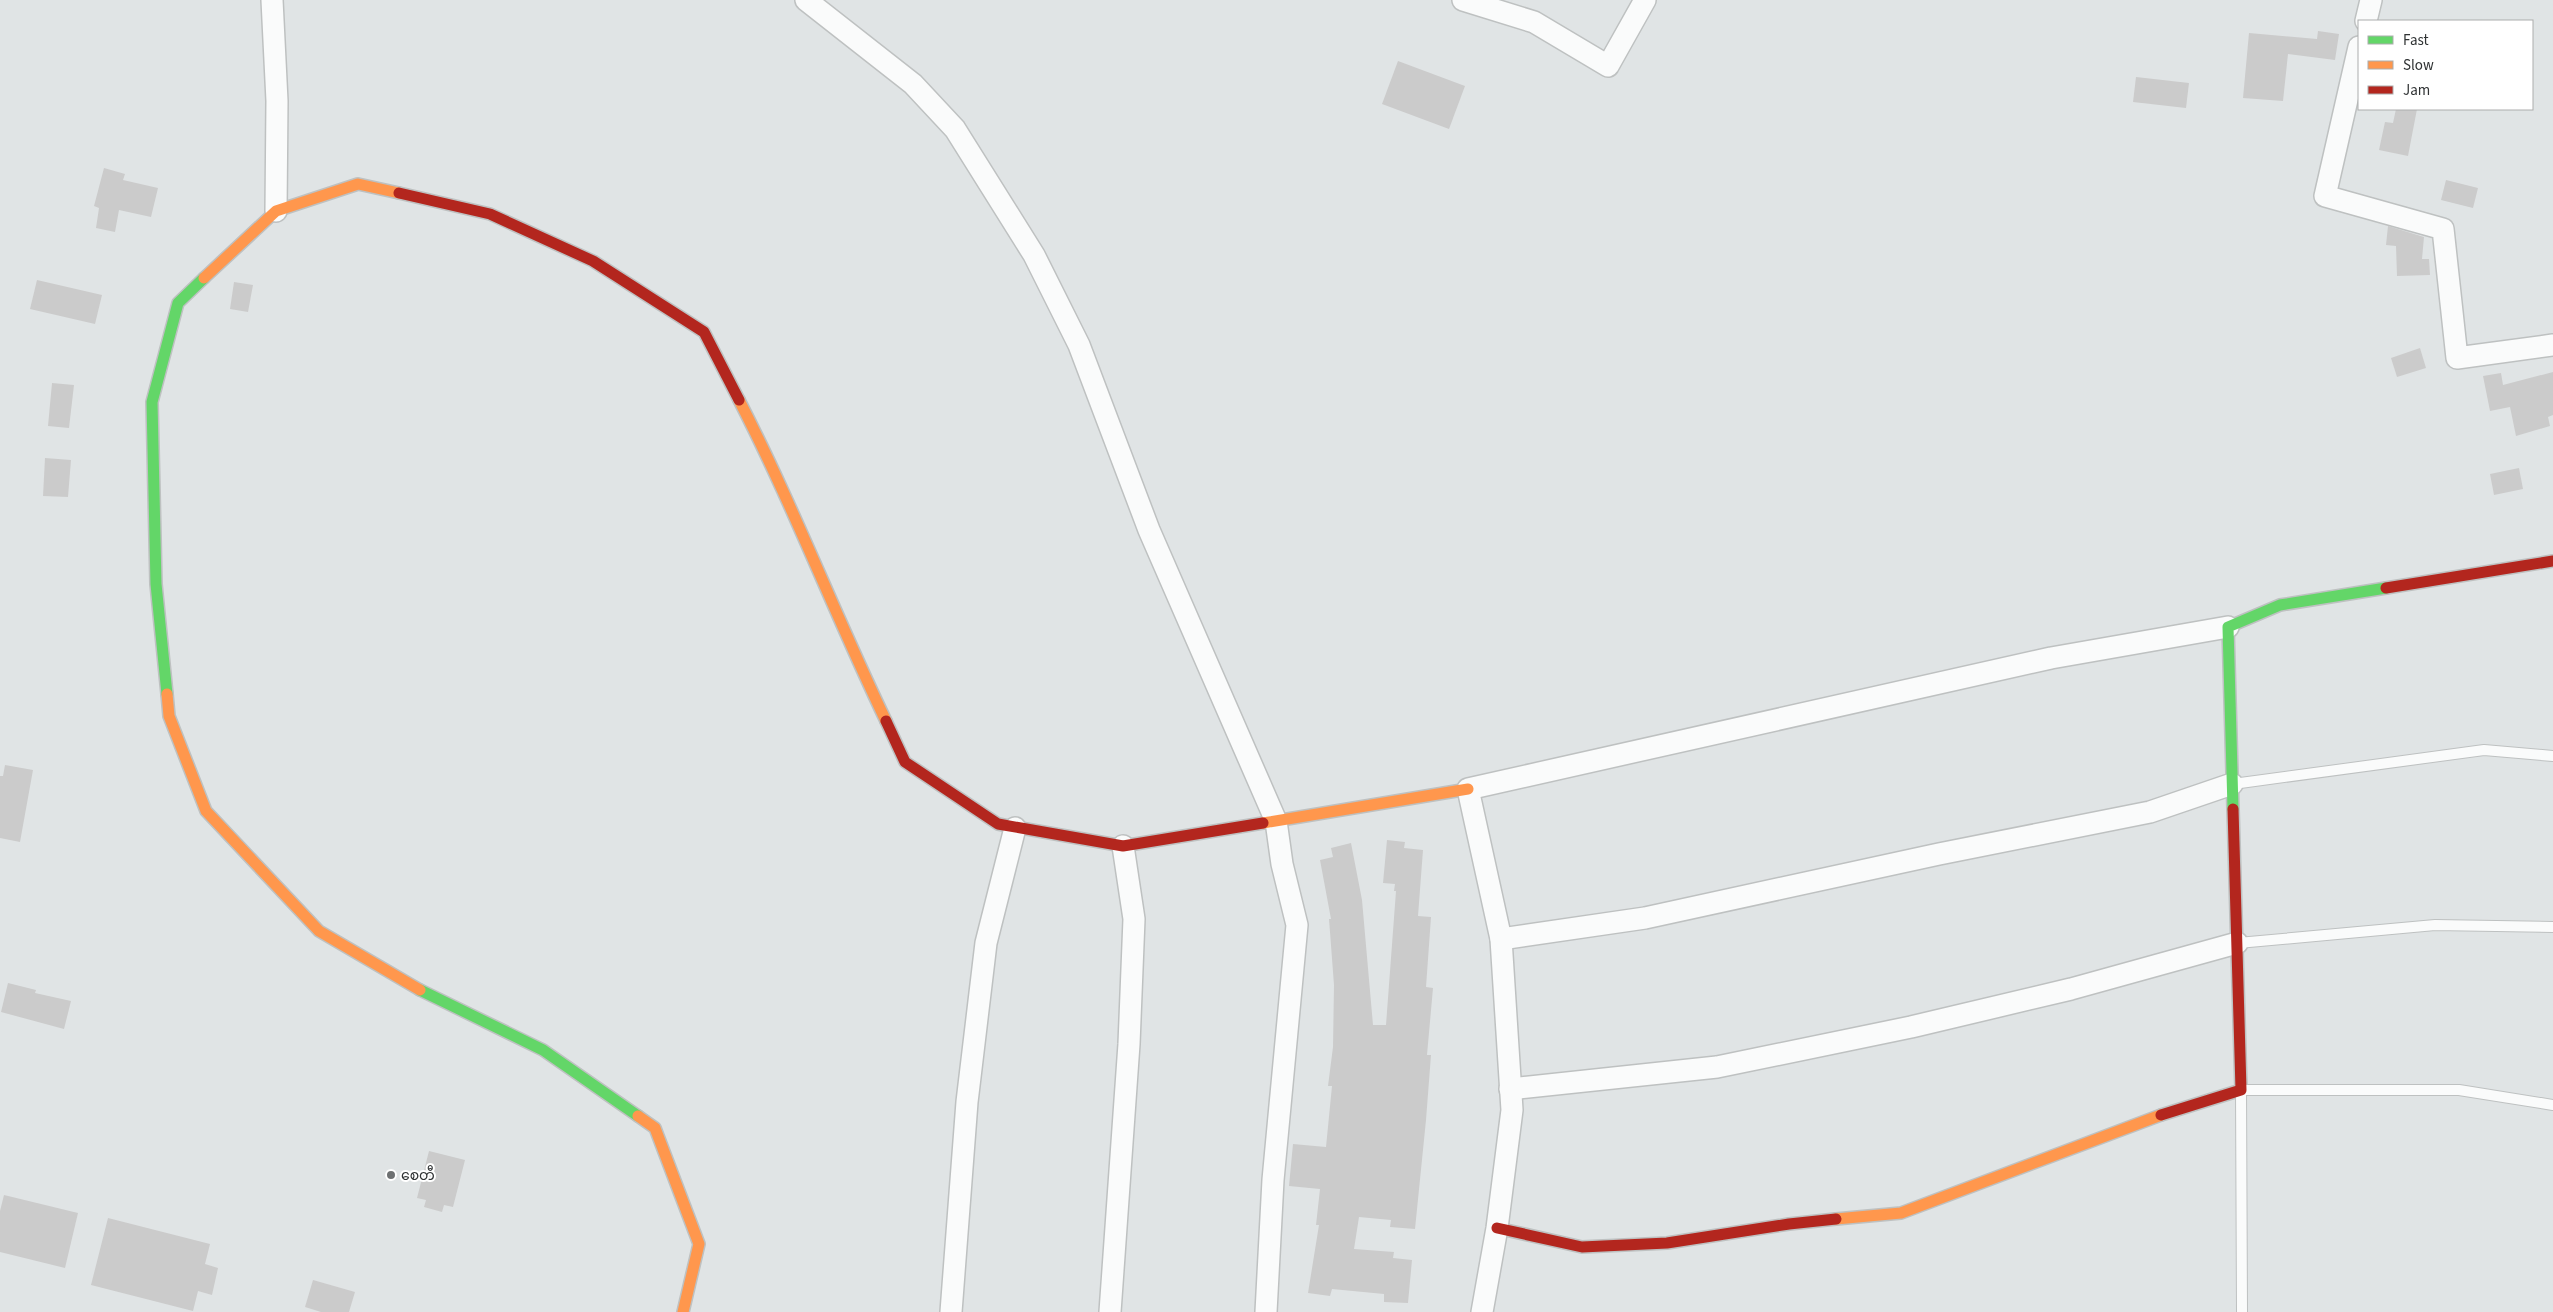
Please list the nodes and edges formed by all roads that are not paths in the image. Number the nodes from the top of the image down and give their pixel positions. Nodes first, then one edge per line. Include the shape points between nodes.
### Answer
1 (272, 0) edge
2 (806, 0) edge
3 (1463, 0) edge
4 (1645, 0) edge
5 (2372, 0) edge
6 (2366, 20) edge
7 (2358, 51) edge
8 (276, 210) junction
9 (2553, 345) edge
10 (2553, 561) edge
11 (2228, 627) junction
12 (2553, 756) edge
13 (2232, 784) junction
14 (1468, 789) junction
15 (1276, 821) junction
16 (1015, 828) junction
17 (1123, 846) junction
18 (2553, 927) edge
19 (1501, 939) junction
20 (2237, 943) junction
21 (1510, 1089) junction
22 (2242, 1090) junction
23 (2553, 1105) edge
24 (1498, 1228) junction
25 (683, 1312) edge
26 (951, 1312) edge
27 (1110, 1312) edge
28 (1266, 1312) edge
29 (1482, 1312) edge
30 (2242, 1312) edge

1 - 8 street via 277,102
2 - 15 street via 913,84 955,129 1034,255 1079,345 1149,530
3 - 4 street via 1534,22 1608,66
5 - 6 street
7 - 9 street via 2325,196 2443,229 2457,358
8 - 16 street via 358,184 490,214 593,261 704,332 768,457 842,630 905,762 998,824
8 - 25 street via 178,302 152,402 156,584 169,716 206,811 319,932 408,984 543,1050 655,1128 699,1244
10 - 11 street via 2280,605
11 - 13 street
11 - 14 street via 2051,658
12 - 13 lane via 2484,750
13 - 19 street via 2150,812 1645,918
13 - 20 street
14 - 15 street
14 - 19 street
15 - 17 street
15 - 28 street via 1282,864 1297,925 1273,1180
16 - 17 street
16 - 26 street via 986,943 968,1102
17 - 27 street via 1133,929 1130,1044
18 - 20 lane via 2435,925
19 - 21 street
20 - 21 street via 2052,994 1727,1065
20 - 22 street
21 - 24 street via 1512,1110
22 - 23 lane via 2459,1090
22 - 24 street via 2128,1126 1902,1213 1789,1224 1667,1243 1582,1247
22 - 30 lane
24 - 29 street

